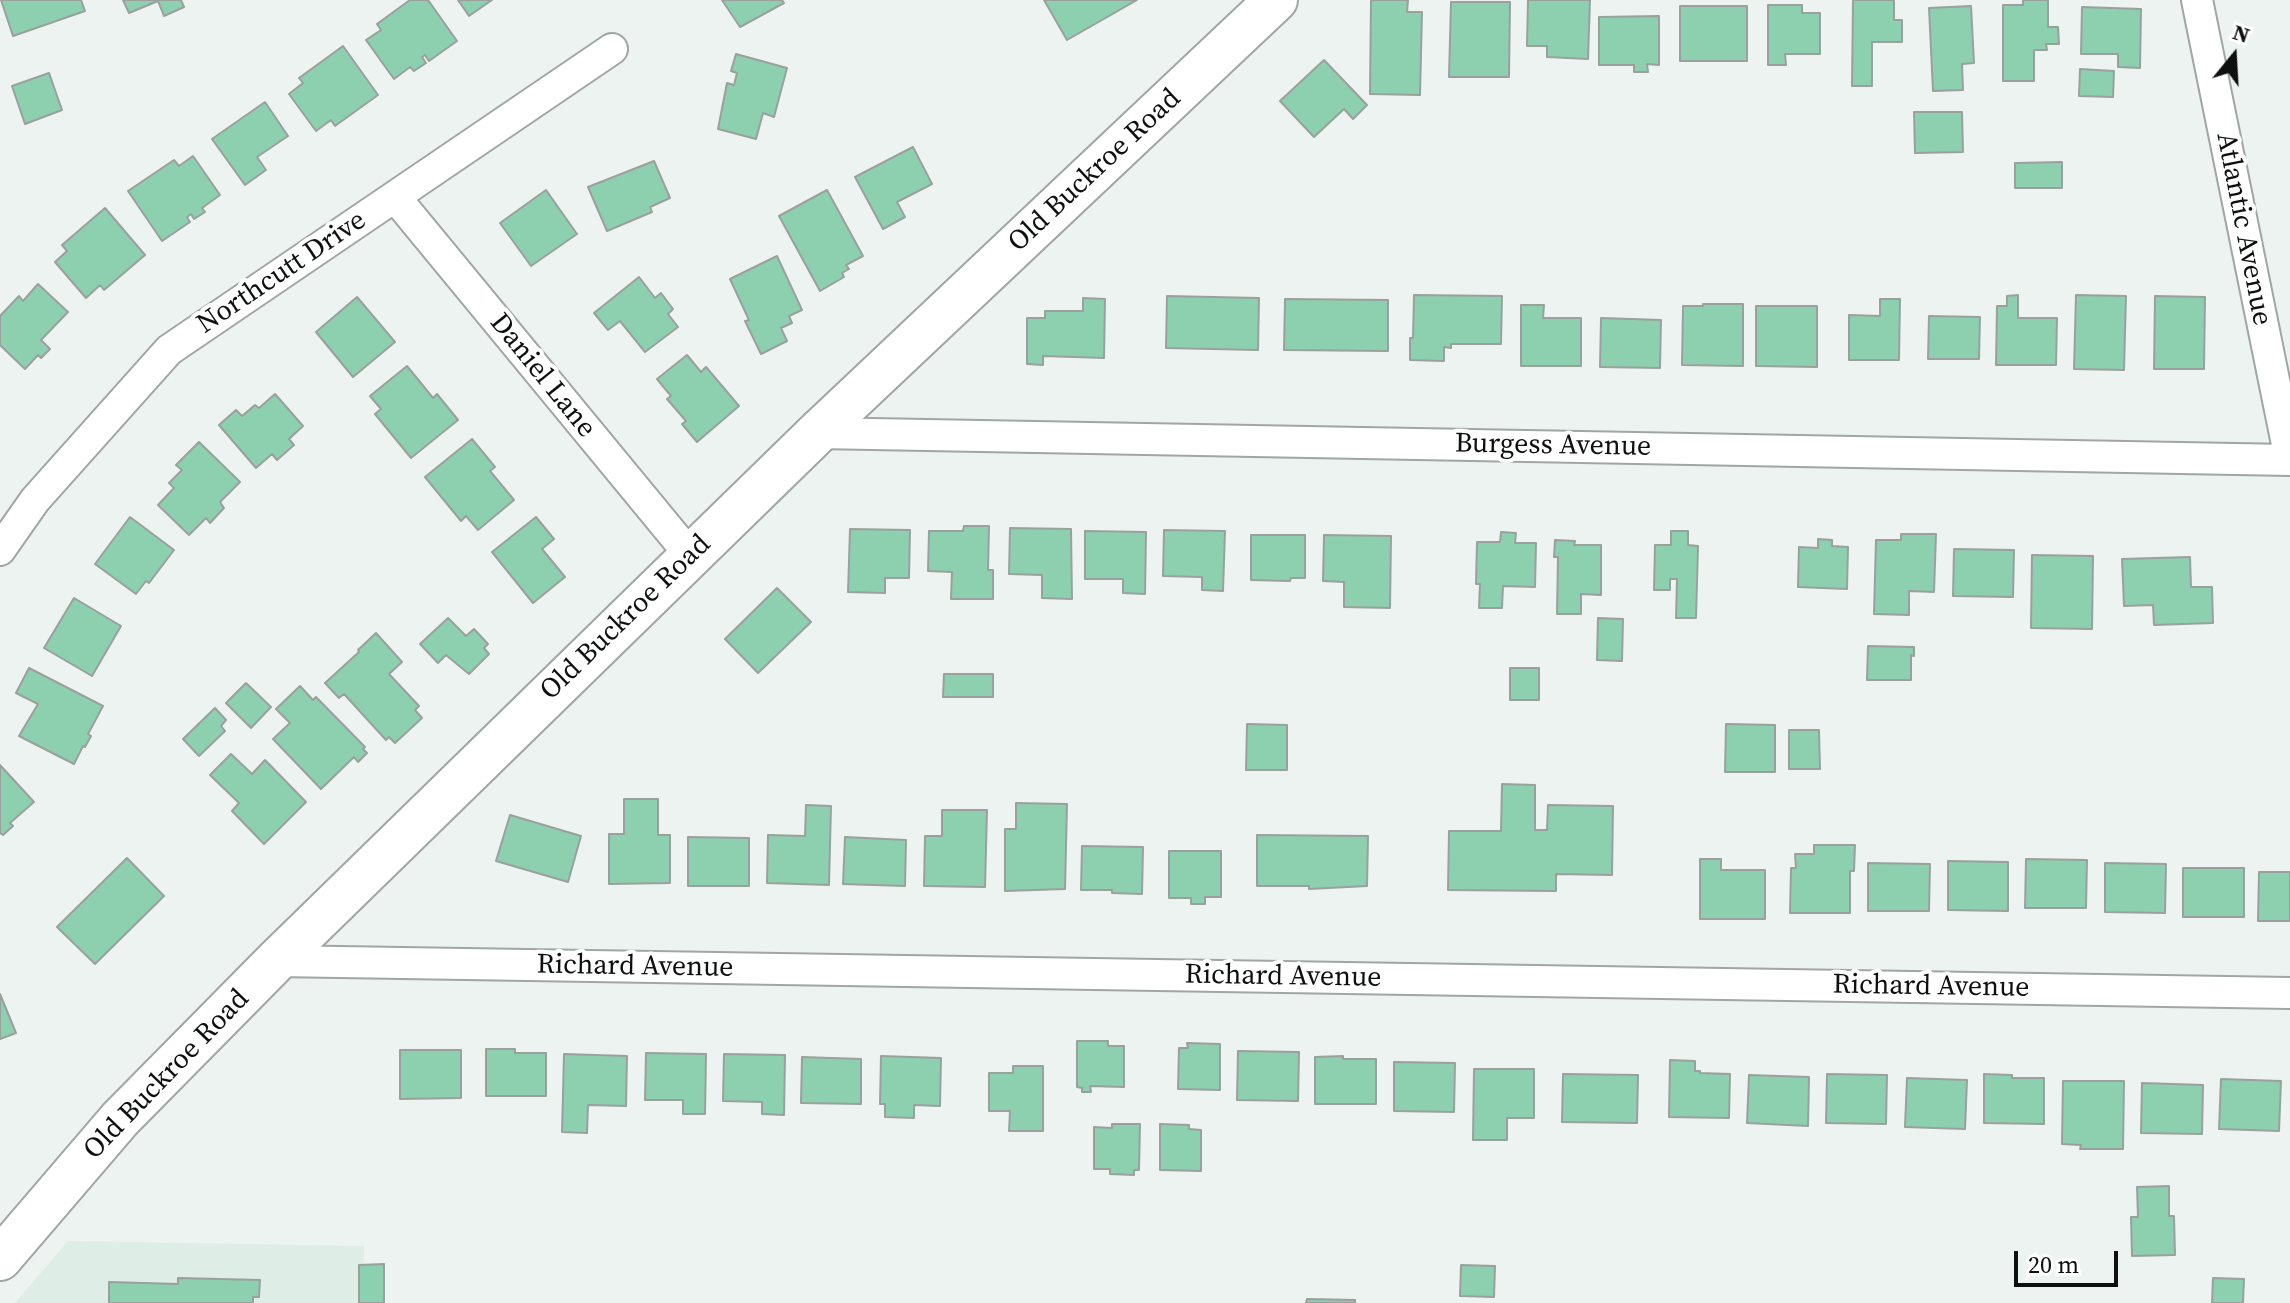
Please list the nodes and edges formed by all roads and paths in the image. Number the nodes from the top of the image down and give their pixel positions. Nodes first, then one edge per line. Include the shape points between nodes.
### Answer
1 (1276, 0) edge
2 (2197, 0) edge
3 (612, 49) dead end
4 (395, 197) junction
5 (817, 433) junction
6 (2290, 459) edge
7 (0, 550) edge
8 (690, 555) junction
9 (276, 961) junction
10 (2290, 993) edge
11 (0, 1259) edge

1 - 5 main road, Old Buckroe Road
2 - 6 street, Atlantic Avenue
3 - 4 street, Northcutt Drive
4 - 7 street, Northcutt Drive via 169,350 35,500
4 - 8 street, Daniel Lane
5 - 6 street, Burgess Avenue
5 - 8 main road, Old Buckroe Road
8 - 9 main road, Old Buckroe Road
9 - 10 street, Richard Avenue
9 - 11 main road, Old Buckroe Road via 120,1119

